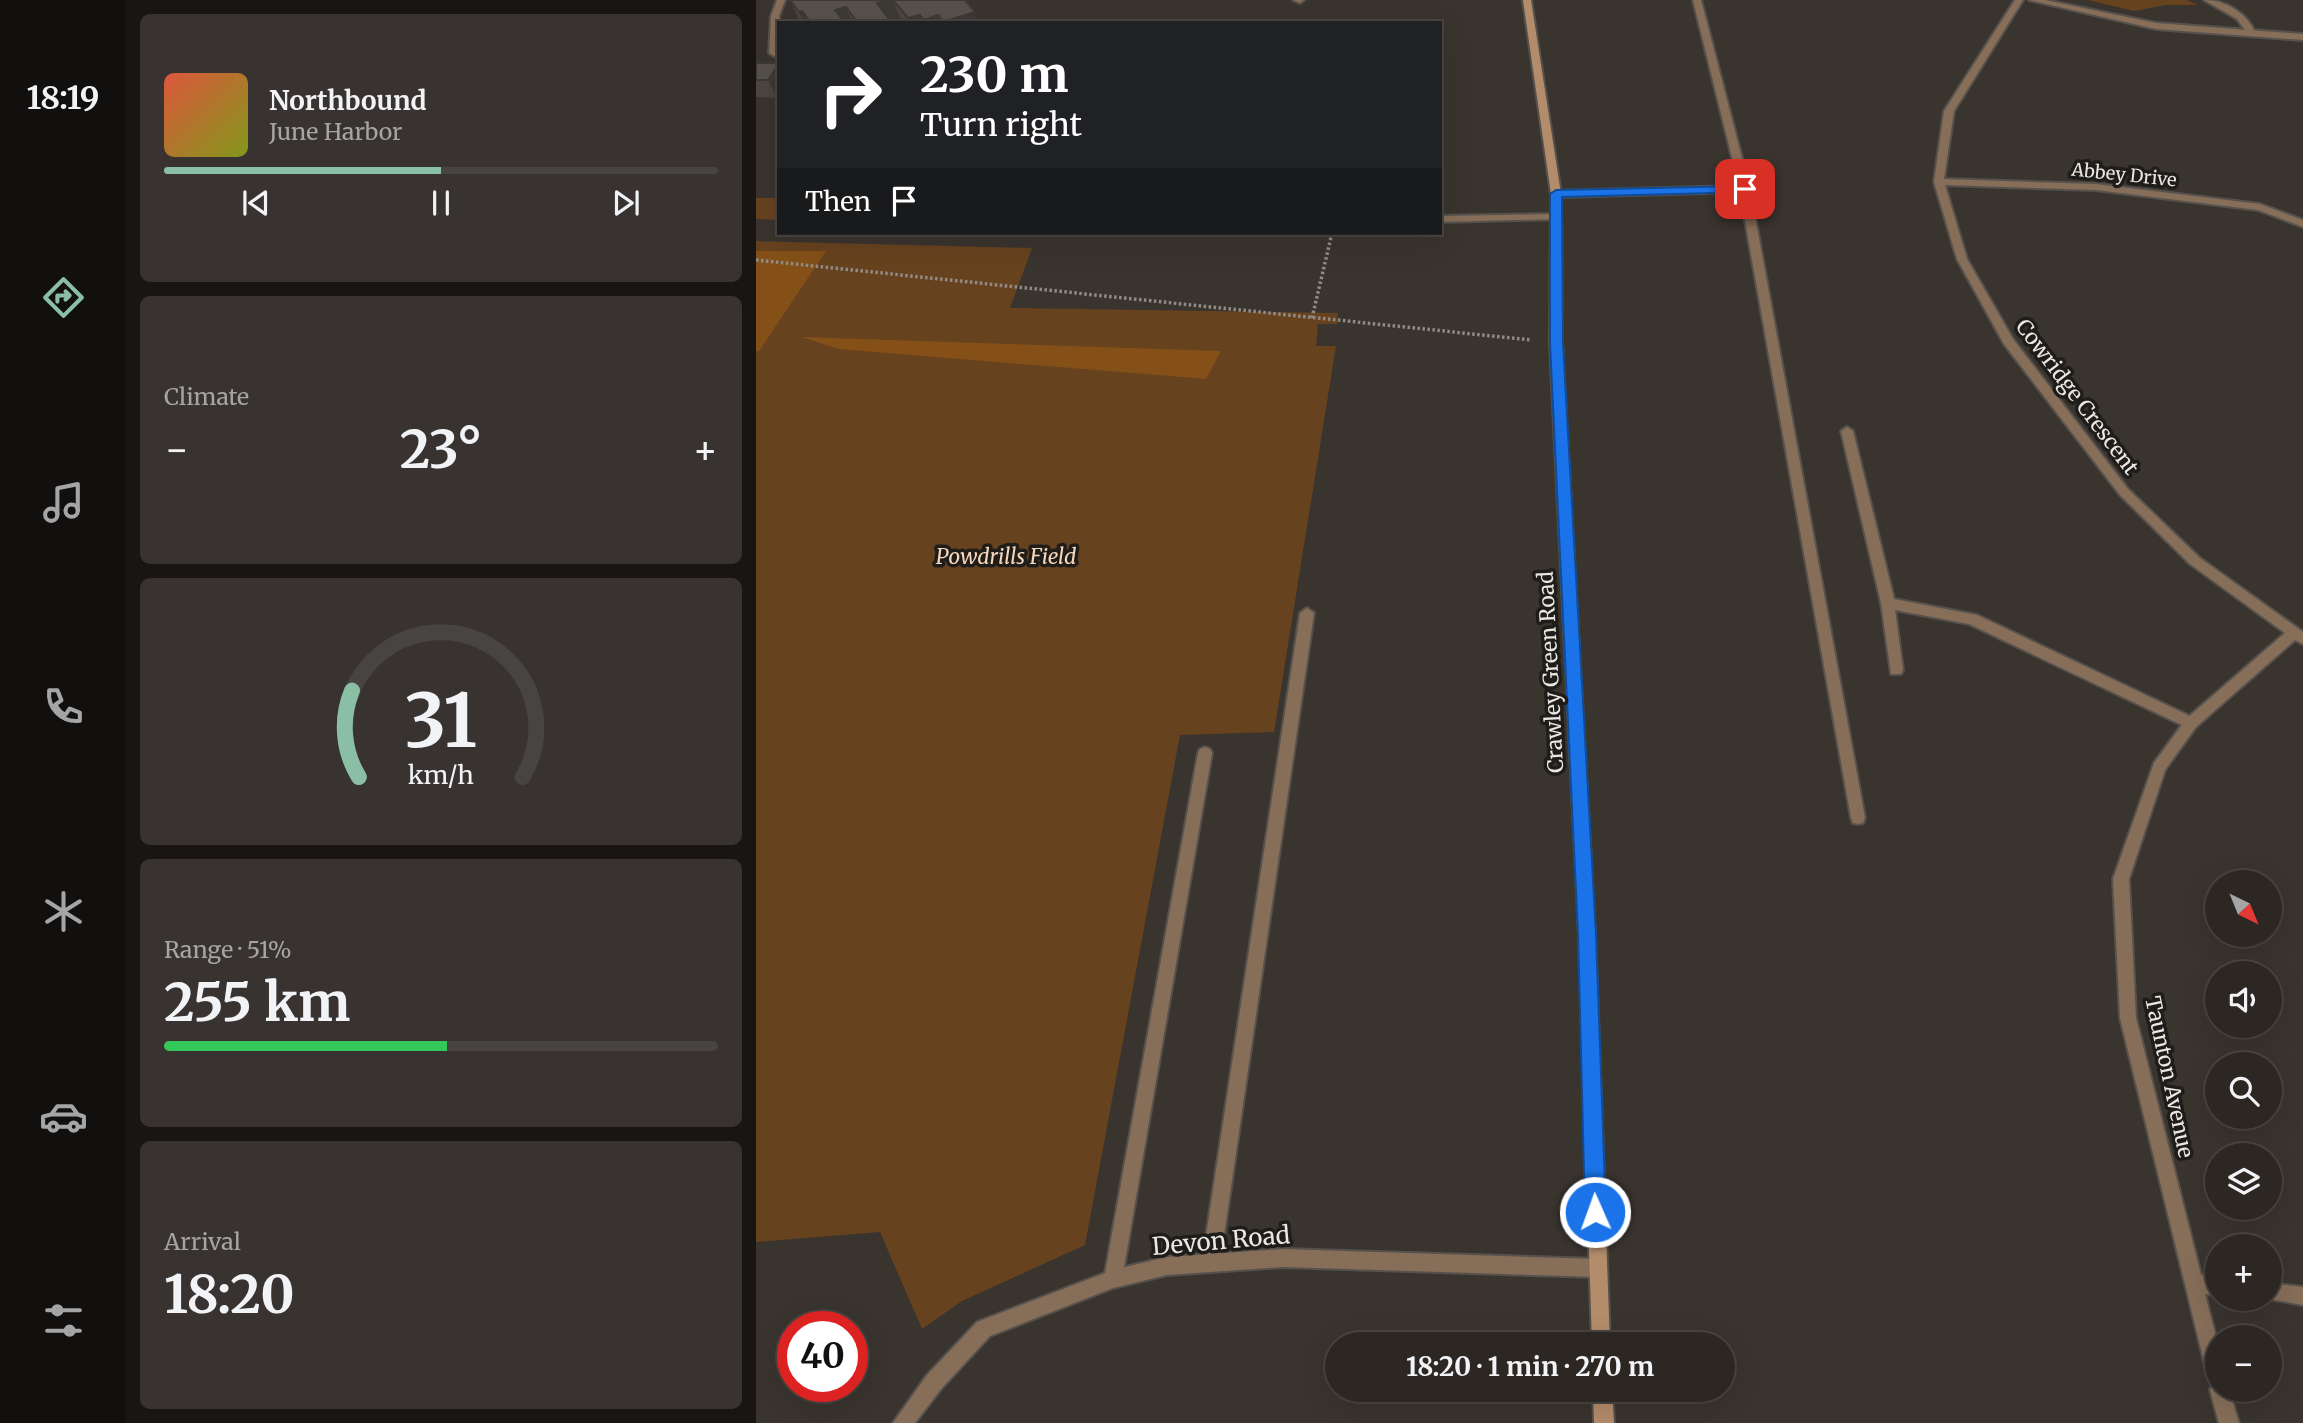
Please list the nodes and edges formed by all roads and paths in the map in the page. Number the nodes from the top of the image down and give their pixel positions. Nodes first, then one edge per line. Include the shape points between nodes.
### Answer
1 (780, 0) edge
2 (1527, 0) edge
3 (1697, 0) edge
4 (2019, 0) edge
5 (2033, 0) edge
6 (2208, 0) edge
7 (2252, 34) junction
8 (2303, 37) edge
9 (774, 53) dead end
10 (1939, 182) junction
11 (1745, 189) junction
12 (1556, 194) junction
13 (1556, 217) junction
14 (1442, 219) edge
15 (2303, 223) edge
16 (1332, 235) edge
17 (756, 260) edge
18 (1312, 318) junction
19 (1556, 343) junction
20 (1847, 431) dead end
21 (1888, 603) junction
22 (1307, 614) dead end
23 (2298, 636) edge
24 (1896, 670) dead end
25 (2192, 723) junction
26 (1205, 753) dead end
27 (1858, 818) dead end
28 (1211, 1263) junction
29 (1597, 1268) junction
30 (1113, 1279) junction
31 (2193, 1283) junction
32 (2205, 1284) edge
33 (2282, 1293) edge
34 (2303, 1296) edge
35 (2205, 1330) edge
36 (1600, 1332) edge
37 (1604, 1402) edge
38 (2223, 1402) edge
39 (903, 1423) edge
40 (1605, 1423) edge
41 (2229, 1423) edge

1 - 9 street
2 - 12 street, Crawley Green Road
3 - 11 street
4 - 10 street, Cowridge Crescent via 1949,111
5 - 7 street via 2155,26
6 - 7 street via 2238,15
7 - 8 street
10 - 15 street, Abbey Drive via 2096,187 2260,207
10 - 23 street, Cowridge Crescent via 1962,259 2008,341 2062,415 2124,492 2195,561
11 - 12 street
11 - 27 street
12 - 13 street, Crawley Green Road
13 - 14 street
13 - 19 street, Crawley Green Road
16 - 18 path
17 - 18 path
18 - 19 path
19 - 29 street, Crawley Green Road via 1587,934
20 - 21 street
21 - 24 street
21 - 25 street via 1972,619
22 - 28 street
23 - 25 street, Taunton Avenue
25 - 31 street, Taunton Avenue via 2158,767 2121,878 2128,1018
26 - 30 street
28 - 29 street, Devon Road via 1283,1258
28 - 30 street, Devon Road via 1167,1266
29 - 36 street, Crawley Green Road
30 - 39 street, Devon Road via 984,1329
31 - 32 street
31 - 35 street, Taunton Avenue
33 - 34 street
37 - 40 street
38 - 41 street

